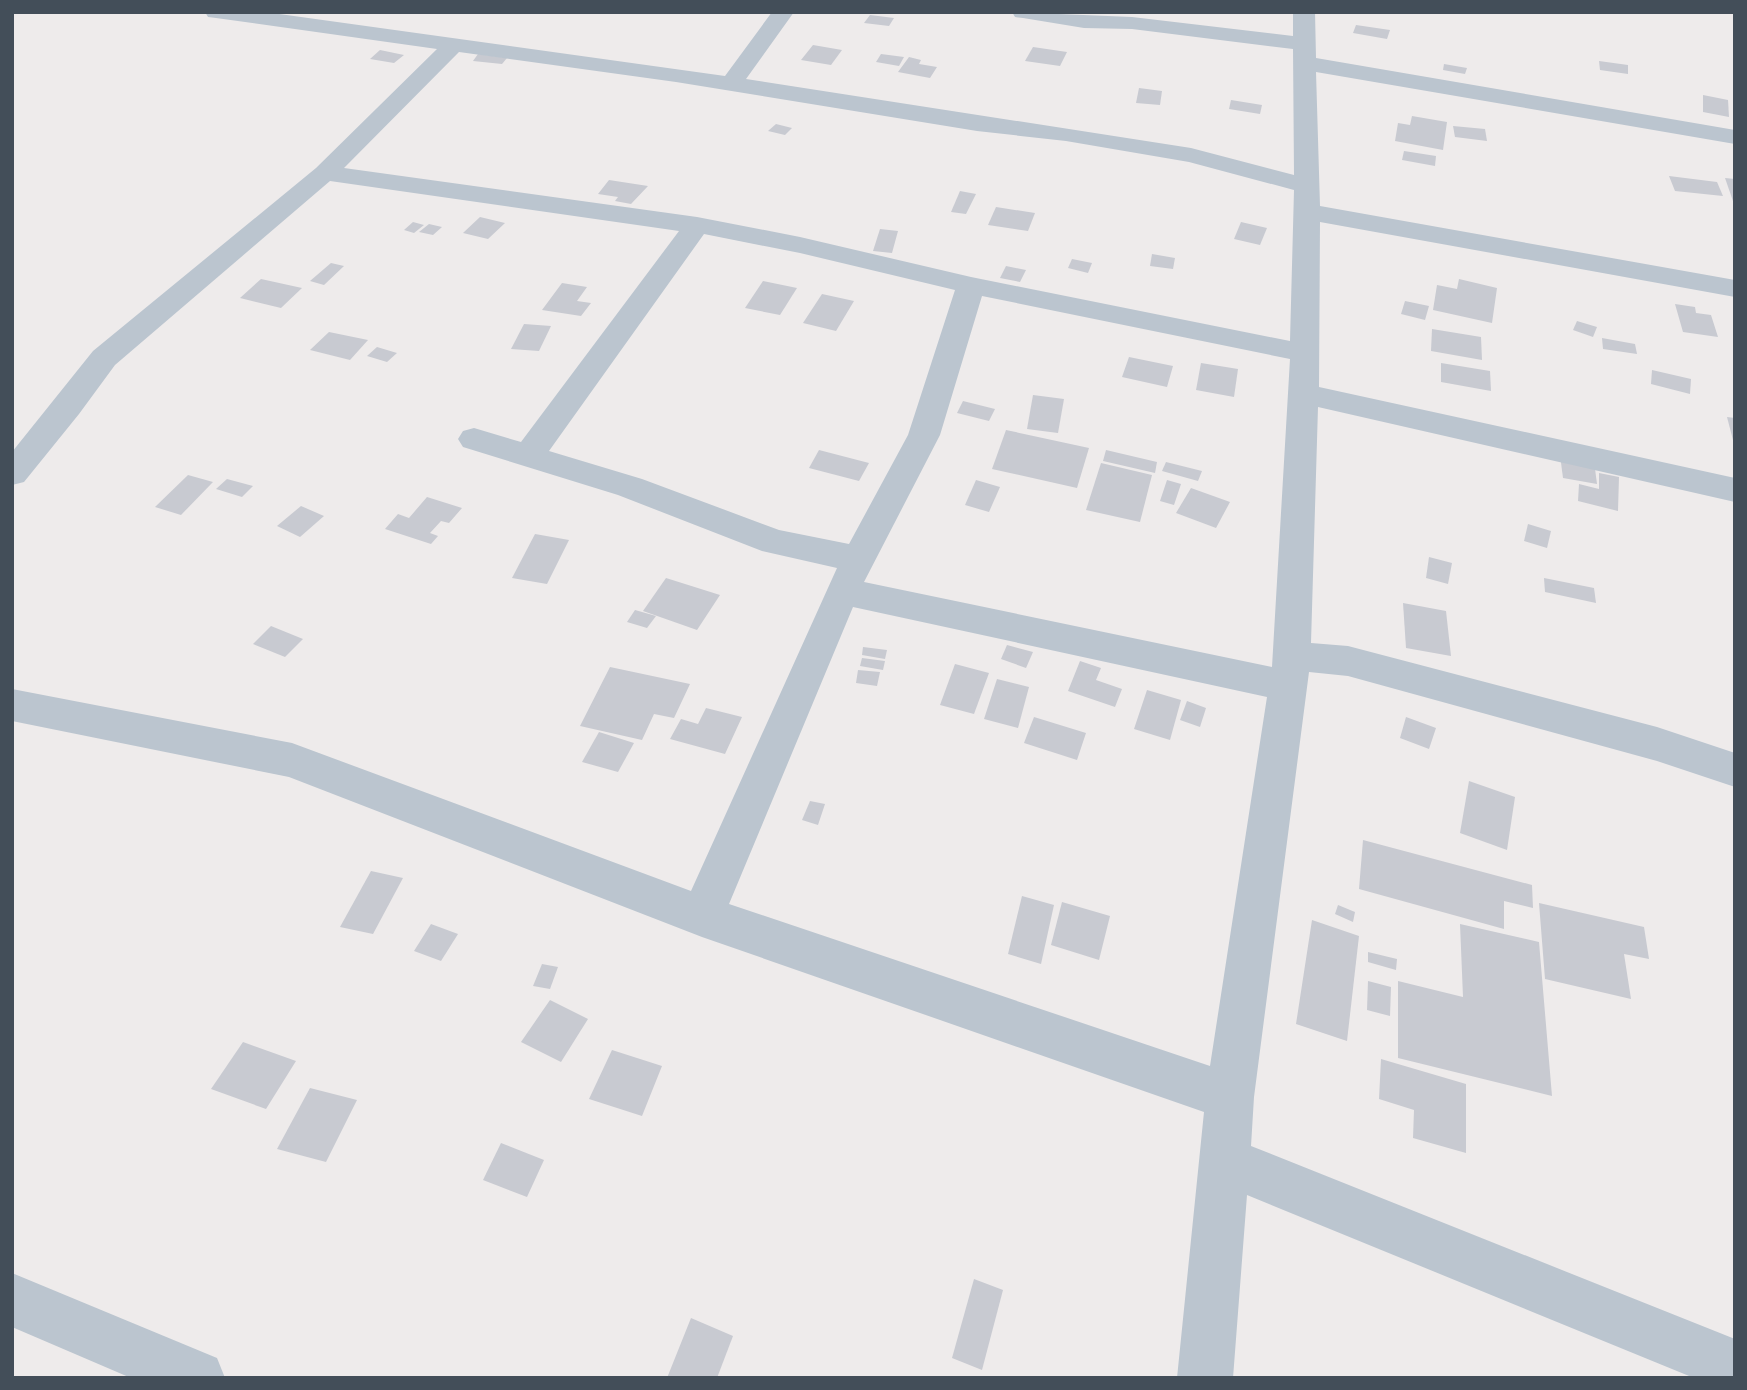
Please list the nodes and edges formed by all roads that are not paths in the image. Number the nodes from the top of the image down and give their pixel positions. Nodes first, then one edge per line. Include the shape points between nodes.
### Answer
1 (216, 12) edge
2 (783, 12) edge
3 (1023, 12) edge
4 (1305, 40) edge
5 (452, 46) junction
6 (731, 84) junction
7 (1735, 136) edge
8 (325, 173) junction
9 (1307, 199) junction
10 (697, 225) junction
11 (971, 285) junction
12 (1735, 289) edge
13 (1305, 353) junction
14 (1304, 394) junction
15 (474, 439) dead end
16 (530, 454) junction
17 (12, 474) edge
18 (1735, 490) edge
19 (858, 559) junction
20 (842, 591) junction
21 (1290, 671) junction
22 (12, 705) edge
23 (1735, 770) edge
24 (702, 916) junction
25 (1230, 1097) junction
26 (1225, 1161) junction
27 (12, 1300) edge
28 (1735, 1367) edge
29 (197, 1378) edge
30 (1205, 1378) edge

1 - 5 street
2 - 6 street
3 - 4 street via 1084,22
4 - 7 street
4 - 9 street
5 - 6 street
5 - 8 street
6 - 9 street via 1191,155
8 - 10 street
8 - 17 street via 104,358
9 - 12 street
9 - 13 street
10 - 11 street
10 - 16 street
11 - 13 street
11 - 19 street via 924,435
13 - 14 street
14 - 18 street
14 - 21 street
15 - 16 street
16 - 19 street via 774,542
19 - 20 street
20 - 21 street via 1057,639
20 - 24 street
21 - 23 street via 1348,662 1657,744
21 - 25 street
22 - 24 street via 292,760
24 - 25 street
25 - 26 street
26 - 28 street
26 - 30 street
27 - 29 street

